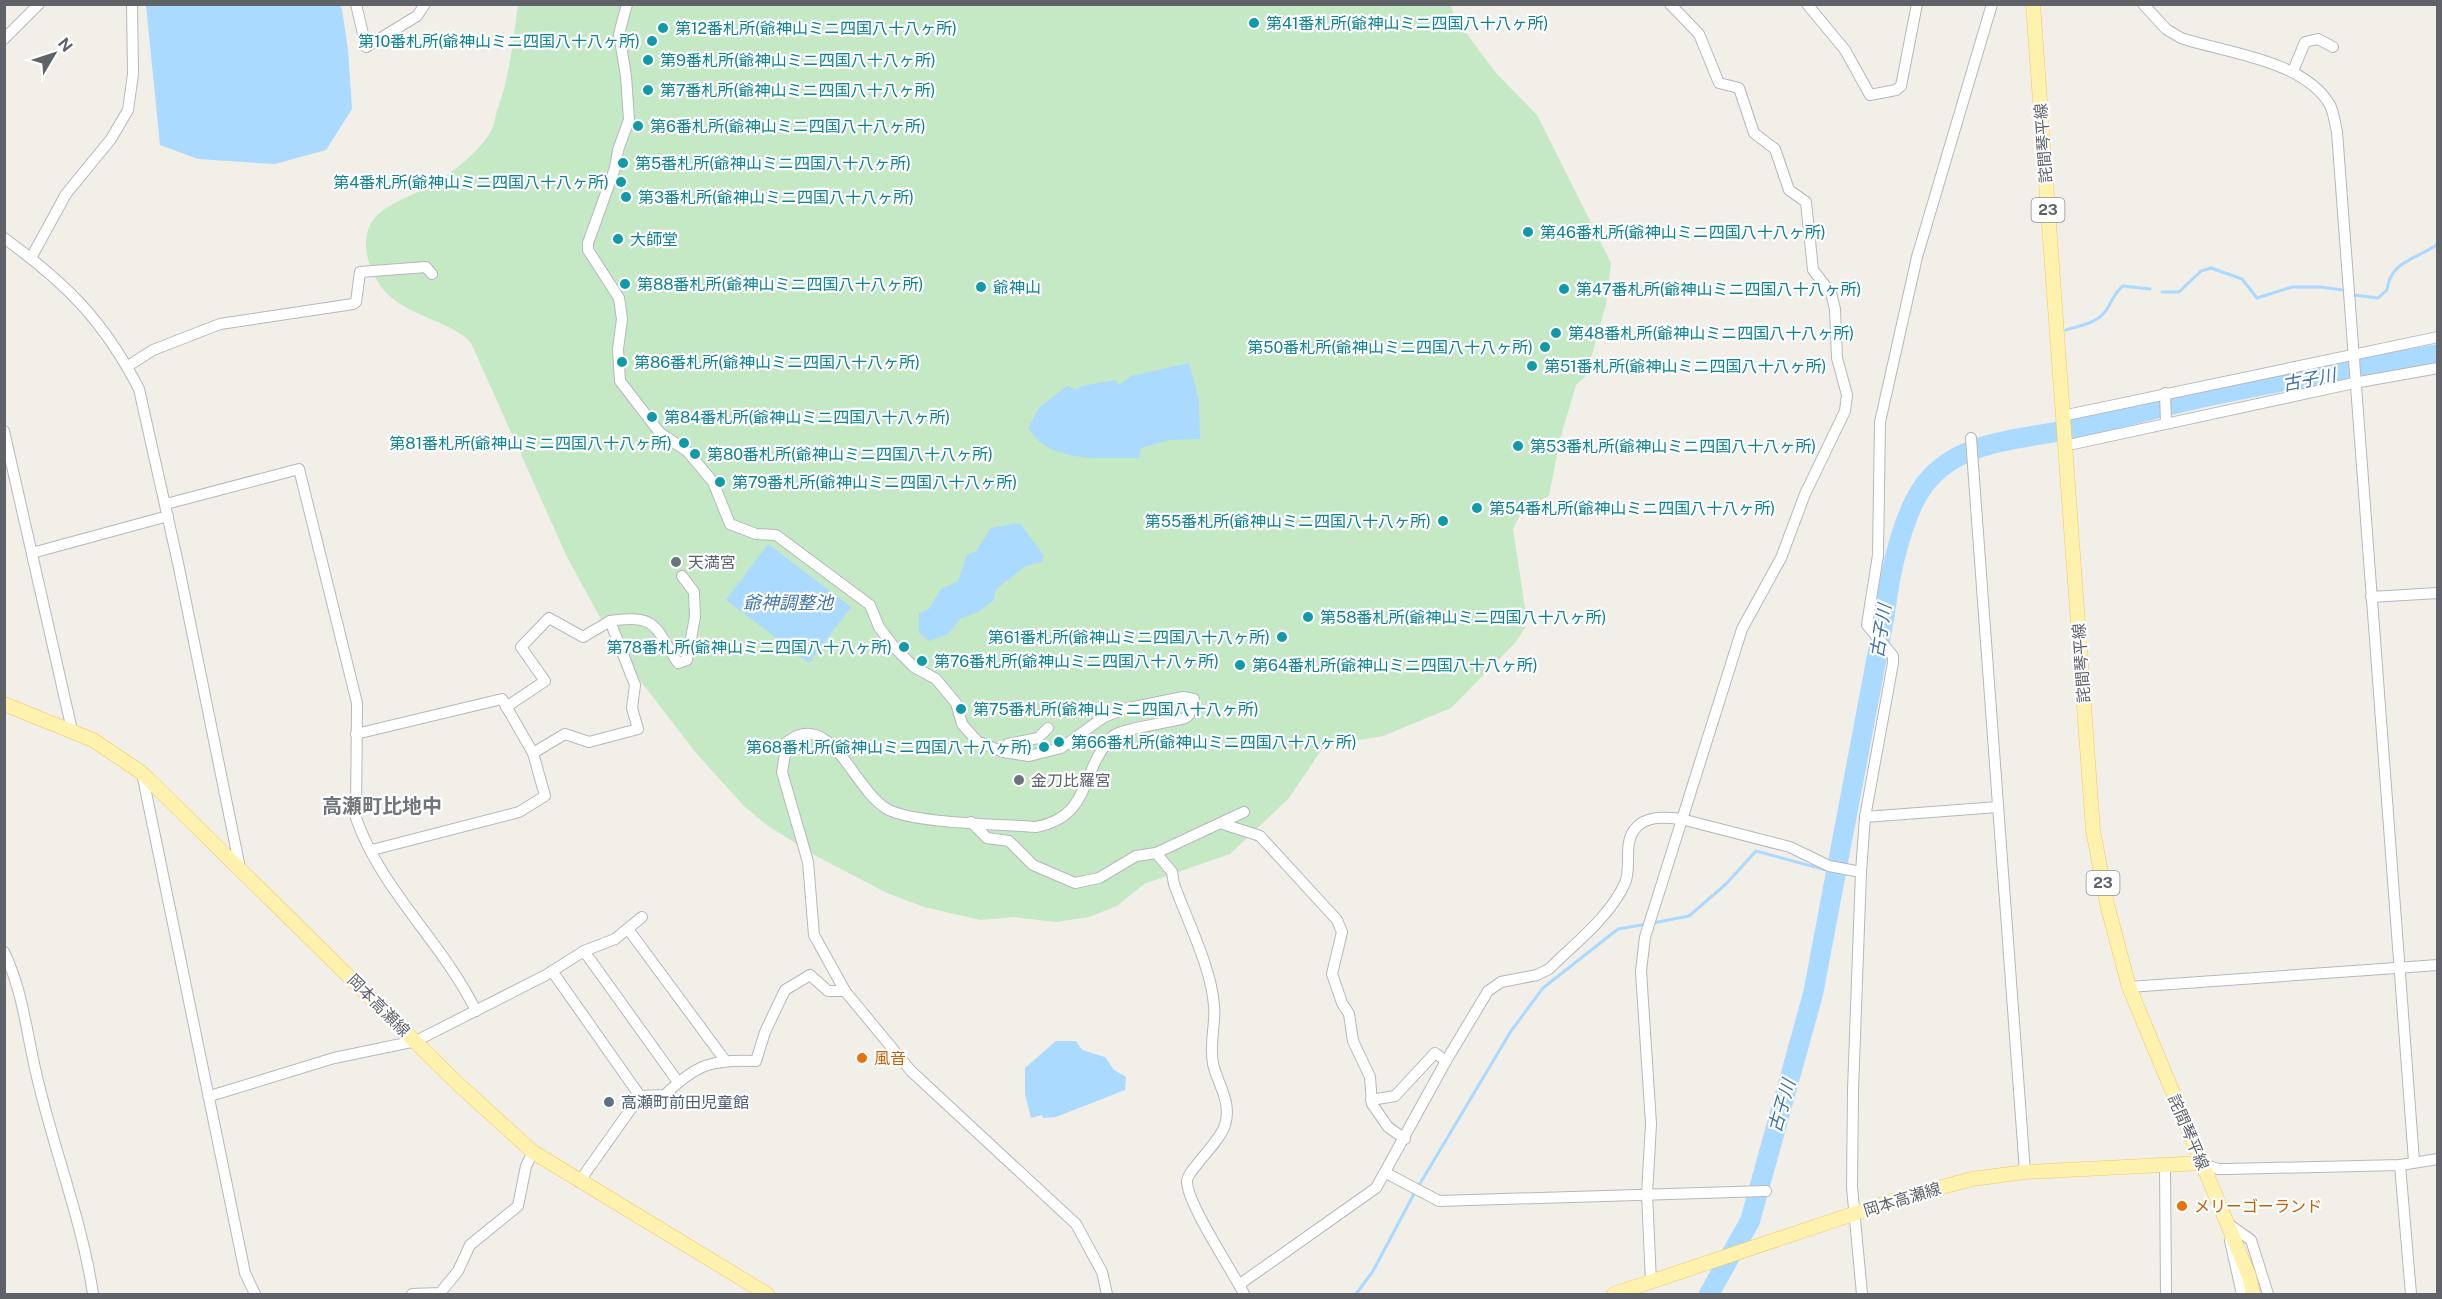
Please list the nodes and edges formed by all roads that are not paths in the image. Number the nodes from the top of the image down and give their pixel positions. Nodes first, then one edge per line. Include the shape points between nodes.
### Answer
1 (39, 4) edge
2 (132, 4) edge
3 (356, 4) edge
4 (425, 4) edge
5 (627, 4) edge
6 (1670, 4) edge
7 (1808, 4) edge
8 (1917, 4) edge
9 (1992, 4) edge
10 (2033, 4) edge
11 (2144, 4) edge
12 (4, 39) edge
13 (2333, 47) dead end
14 (2293, 71) junction
15 (4, 238) edge
16 (31, 258) junction
17 (432, 274) dead end
18 (2438, 337) edge
19 (2353, 356) junction
20 (128, 366) junction
21 (2438, 368) edge
22 (2354, 383) junction
23 (2165, 393) junction
24 (2062, 416) junction
25 (2166, 423) junction
26 (4, 432) edge
27 (1971, 438) dead end
28 (2064, 446) junction
29 (166, 504) junction
30 (168, 516) junction
31 (32, 553) junction
32 (682, 576) dead end
33 (2438, 593) edge
34 (2371, 597) junction
35 (610, 621) junction
36 (4, 704) edge
37 (506, 707) junction
38 (1048, 728) dead end
39 (72, 730) junction
40 (356, 734) junction
41 (1007, 752) junction
42 (533, 753) junction
43 (142, 773) junction
44 (1998, 807) junction
45 (1244, 812) dead end
46 (1865, 817) junction
47 (1681, 819) junction
48 (971, 822) junction
49 (1223, 824) junction
50 (372, 850) junction
51 (1156, 853) junction
52 (240, 868) junction
53 (1856, 871) junction
54 (642, 917) dead end
55 (628, 929) junction
56 (584, 951) junction
57 (4, 952) edge
58 (2438, 964) edge
59 (2397, 967) junction
60 (552, 971) junction
61 (2129, 987) junction
62 (845, 991) junction
63 (476, 1011) junction
64 (416, 1041) junction
65 (724, 1059) junction
66 (1446, 1061) junction
67 (678, 1082) junction
68 (210, 1096) junction
69 (640, 1096) junction
70 (1371, 1100) junction
71 (1405, 1139) junction
72 (533, 1152) junction
73 (2438, 1159) edge
74 (2414, 1161) junction
75 (2202, 1163) junction
76 (2164, 1165) junction
77 (2400, 1165) junction
78 (2025, 1172) junction
79 (1386, 1173) junction
80 (579, 1182) junction
81 (1766, 1191) dead end
82 (1647, 1194) junction
83 (1854, 1213) junction
84 (2227, 1223) junction
85 (1651, 1282) junction
86 (1240, 1291) edge
87 (93, 1294) edge
88 (255, 1294) edge
89 (412, 1294) edge
90 (440, 1294) edge
91 (767, 1294) edge
92 (1107, 1294) edge
93 (1614, 1294) edge
94 (1862, 1294) edge
95 (2166, 1294) edge
96 (2242, 1294) edge
97 (2253, 1294) edge
98 (2268, 1294) edge
99 (2410, 1294) edge

1 - 12 street
2 - 16 street via 133,74 128,110 111,139 66,194
3 - 4 street via 366,47 417,16
5 - 41 street via 619,34 628,120 588,243 588,250 619,298 620,381 660,433 687,451 713,482 730,524 756,534 776,535 870,605 879,627 894,647 914,667 936,679 956,704 962,724 977,741
6 - 47 street via 1699,34 1719,83 1739,88 1744,95 1754,133 1775,148 1789,190 1806,202 1813,270 1831,293 1836,309 1837,358 1847,395 1845,411 1805,494 1781,558 1742,629
7 - 8 street via 1845,50 1870,95 1901,86
9 - 46 street via 1917,257 1880,422 1878,555 1867,625 1888,649 1893,663
10 - 24 main road, 詫間琴平線 / 23
11 - 14 street via 2166,29 2181,38
13 - 14 street via 2318,39 2305,42
14 - 19 street via 2331,107 2337,132
15 - 16 street
16 - 20 street via 60,280 103,327
17 - 20 street via 426,267 360,272 353,304 220,324 153,350
18 - 19 street
19 - 22 street
19 - 23 street
20 - 29 street via 146,410
21 - 22 street
22 - 25 street
22 - 34 street
23 - 24 street
23 - 25 street
24 - 28 main road, 詫間琴平線 / 23
25 - 28 street
26 - 31 street
27 - 44 street
28 - 61 main road, 詫間琴平線 / 23 via 2093,830
29 - 30 street
29 - 40 street via 299,469 357,703
30 - 31 street
30 - 52 street
31 - 39 street
32 - 35 street via 694,592 695,617 687,660 678,663 661,632 636,617
33 - 34 street
34 - 59 street
35 - 37 street via 583,637 549,618 521,647 544,681
35 - 42 street via 635,685 632,708 638,729 589,742 565,734
36 - 39 main road, 岡本高瀬線
37 - 40 street via 502,699
37 - 42 street
38 - 41 street via 1038,738 1008,744
39 - 43 main road, 岡本高瀬線
40 - 50 street via 356,818
41 - 48 street via 1029,756 1061,748 1104,717 1124,709 1183,697 1194,699 1185,718 1115,734 1096,759 1077,805 1055,823 1036,827
42 - 50 street via 545,796 519,812
43 - 52 main road, 岡本高瀬線
43 - 68 street
44 - 46 street
44 - 78 street
45 - 49 street
46 - 53 street
47 - 53 street via 1790,848 1828,866
47 - 66 street via 1662,817 1645,821 1635,829 1628,844 1626,880 1612,905 1549,969 1501,982 1488,991
47 - 82 street via 1645,936 1641,971 1651,1124
48 - 51 street via 987,838 1009,841 1033,865 1075,883 1099,878 1136,856
48 - 62 street via 913,817 889,810 872,798 831,741 813,732 794,736 787,742 782,772 808,862 814,935
49 - 51 street
49 - 70 street via 1260,836 1336,920 1342,932 1332,974 1348,1014 1353,1041 1370,1077
50 - 63 street via 409,911 462,983
51 - 86 street via 1172,872 1208,978 1214,1006 1210,1041 1227,1109 1225,1126 1187,1181 1192,1199
52 - 64 main road, 岡本高瀬線
53 - 83 street
54 - 55 street
55 - 56 street via 615,939
55 - 65 street
56 - 60 street
56 - 67 street
57 - 87 street via 13,971 38,1082 75,1207
58 - 59 street
59 - 61 street
59 - 74 street
60 - 63 street
60 - 69 street
61 - 75 main road, 詫間琴平線 / 23
62 - 65 street via 828,991 810,975 785,990 756,1061
62 - 92 street via 911,1071 1076,1224 1102,1272
63 - 64 street
64 - 68 street via 334,1058
64 - 72 main road, 岡本高瀬線
65 - 67 street via 686,1074
66 - 70 street via 1435,1053 1395,1096
66 - 71 street
67 - 69 street via 665,1095
68 - 88 street via 245,1273
69 - 80 street
70 - 71 street via 1388,1127
71 - 79 street
72 - 80 main road, 岡本高瀬線
72 - 90 street via 526,1166 519,1206 470,1245
73 - 74 street
74 - 77 street
75 - 76 main road, 岡本高瀬線
75 - 77 street via 2218,1169
75 - 84 main road, 詫間琴平線 / 23
76 - 78 main road, 岡本高瀬線
76 - 95 street
77 - 99 street
78 - 83 main road, 岡本高瀬線 via 1939,1187
79 - 82 street via 1439,1201
79 - 86 street via 1376,1188 1352,1208
80 - 91 main road, 岡本高瀬線
81 - 82 street
82 - 85 street
83 - 85 main road, 岡本高瀬線
83 - 94 street
84 - 96 street
84 - 97 main road, 詫間琴平線 / 23
84 - 98 street via 2250,1240
85 - 93 main road, 岡本高瀬線
89 - 90 street

